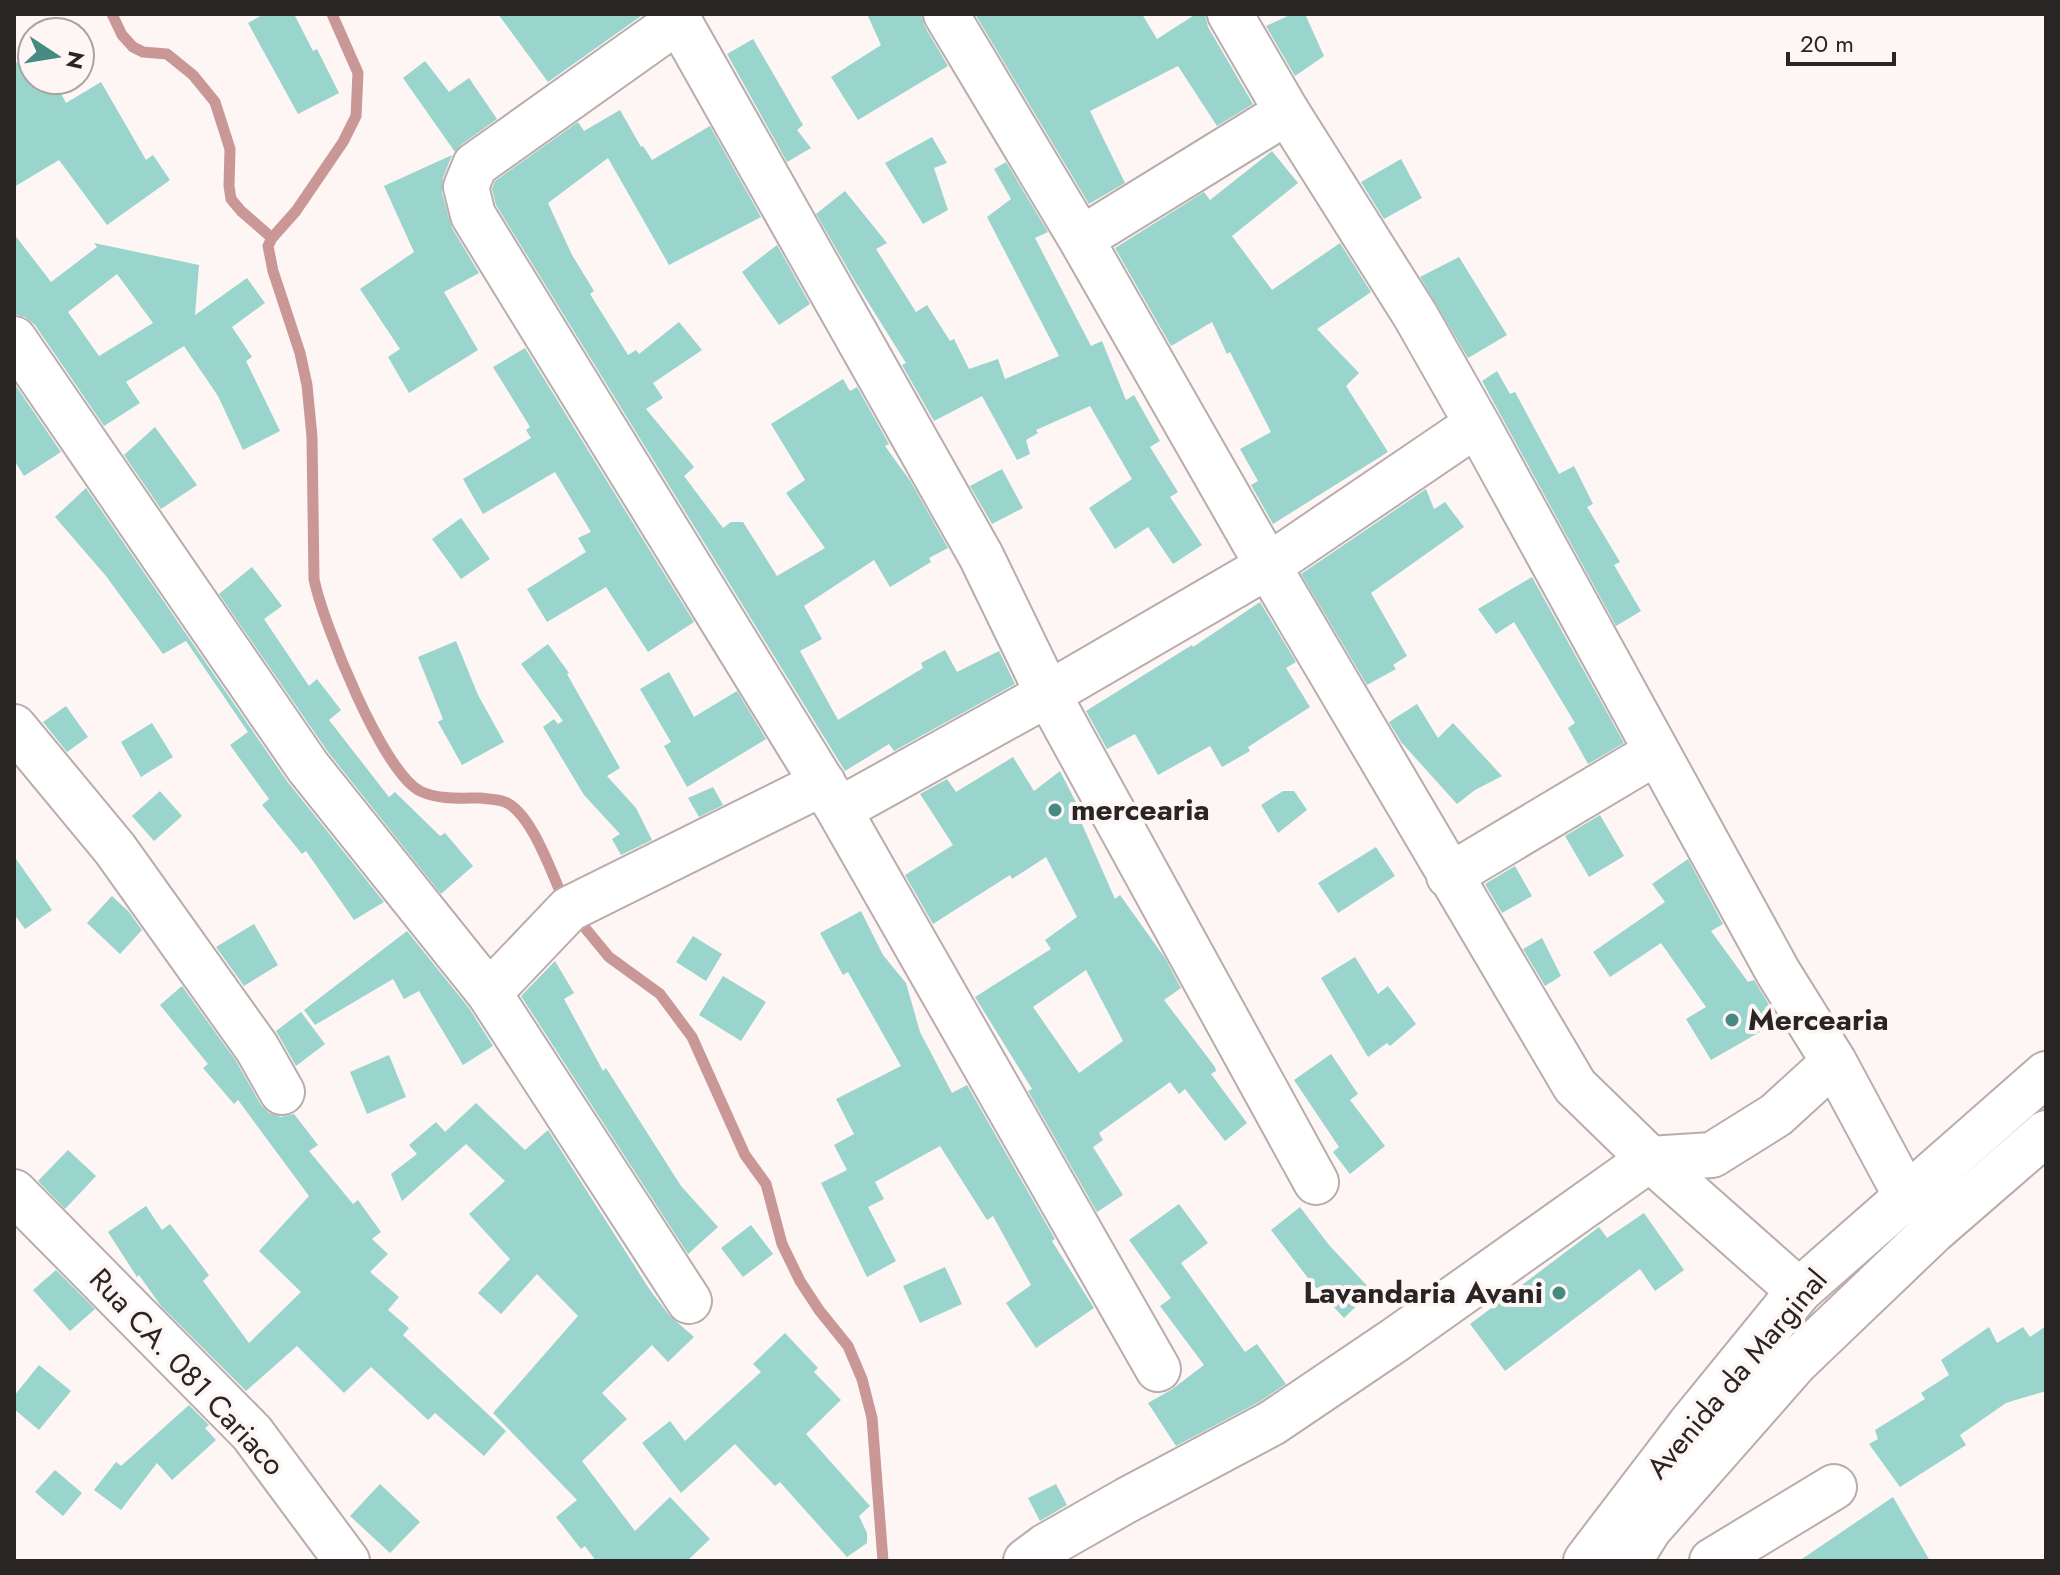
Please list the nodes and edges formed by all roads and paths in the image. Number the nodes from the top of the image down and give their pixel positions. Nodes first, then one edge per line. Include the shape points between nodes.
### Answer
1 (946, 14) edge
2 (1230, 14) edge
3 (677, 17) edge
4 (1287, 112) junction
5 (1081, 239) junction
6 (14, 339) edge
7 (1477, 424) junction
8 (1268, 566) junction
9 (1048, 694) junction
10 (14, 727) edge
11 (1657, 755) junction
12 (831, 796) junction
13 (1449, 876) junction
14 (489, 993) junction
15 (1834, 1062) junction
16 (2046, 1074) edge
17 (282, 1092) dead end
18 (2046, 1133) edge
19 (1650, 1159) junction
20 (1316, 1182) dead end
21 (14, 1192) edge
22 (1906, 1196) junction
23 (1799, 1291) junction
24 (689, 1301) dead end
25 (1158, 1369) dead end
26 (1834, 1487) dead end
27 (347, 1561) edge
28 (1026, 1561) edge
29 (1586, 1561) edge
30 (1629, 1561) edge
31 (1712, 1561) edge

1 - 5 street
2 - 4 street
3 - 9 street via 981,556
3 - 12 street via 475,165 466,187 473,215
4 - 5 street
4 - 7 street
5 - 8 street
6 - 14 street via 308,767
7 - 8 street
7 - 11 street
8 - 9 street
8 - 13 street
9 - 12 street
9 - 20 street
10 - 17 street via 115,849 257,1048
11 - 13 street
11 - 15 street
12 - 14 street via 569,909
12 - 25 street
13 - 19 street via 1575,1086
14 - 24 street
15 - 19 street via 1776,1115 1712,1155
15 - 22 street
16 - 22 street, Avenida da Marginal
18 - 30 street via 1933,1231 1796,1362 1649,1529
19 - 23 street
19 - 28 street via 1272,1423
21 - 27 street, Rua CA. 081 Cariaco via 252,1433
22 - 23 street, Avenida da Marginal
23 - 29 street, Avenida da Marginal
26 - 31 street

